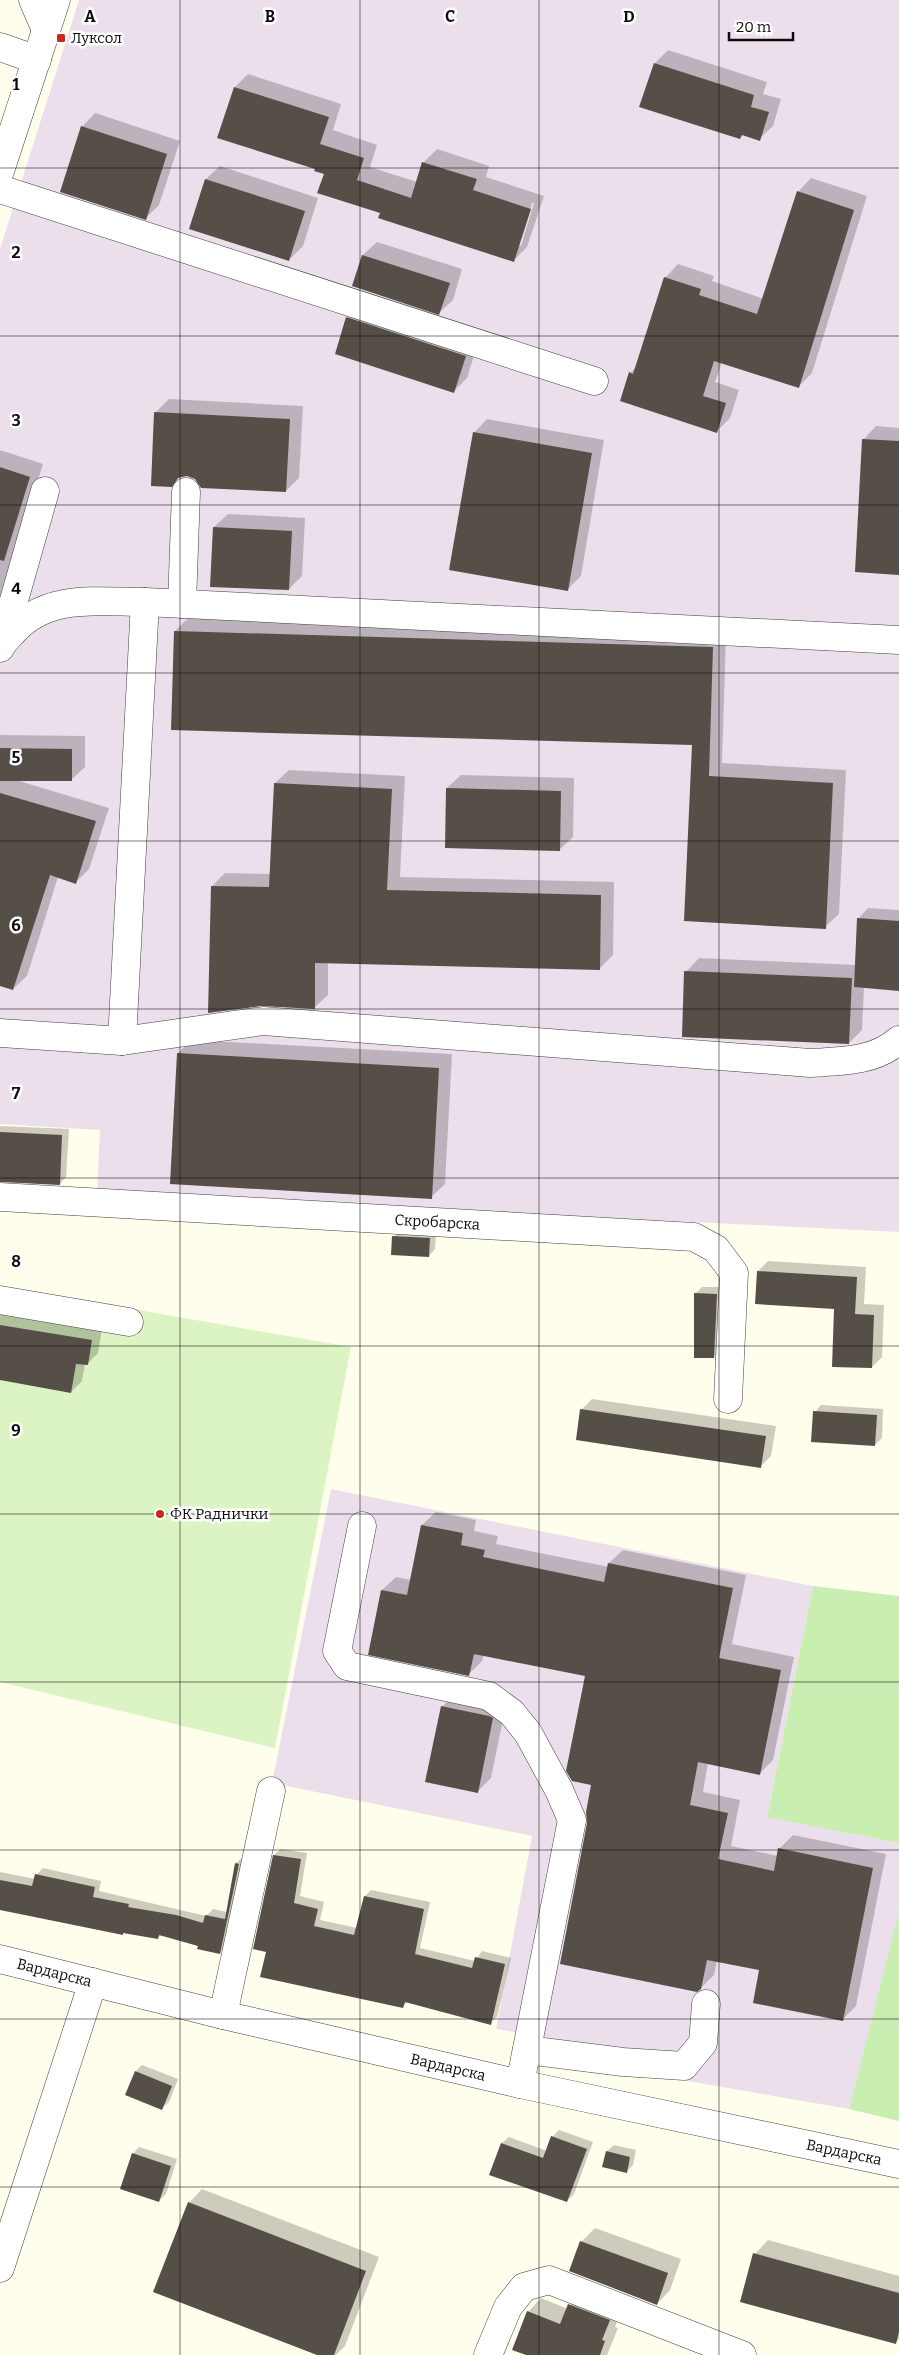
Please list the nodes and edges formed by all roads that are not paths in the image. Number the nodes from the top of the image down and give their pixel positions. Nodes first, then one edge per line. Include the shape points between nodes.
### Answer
1 (33, 0) edge
2 (56, 0) edge
3 (46, 30) junction
4 (0, 47) edge
5 (36, 60) junction
6 (0, 171) edge
7 (0, 189) edge
8 (594, 380) dead end
9 (45, 491) dead end
10 (186, 492) dead end
11 (145, 602) junction
12 (182, 604) junction
13 (899, 640) edge
14 (1, 646) edge
15 (0, 1033) edge
16 (122, 1040) junction
17 (899, 1040) edge
18 (0, 1197) edge
19 (0, 1300) edge
20 (129, 1322) dead end
21 (728, 1398) dead end
22 (362, 1526) dead end
23 (270, 1791) dead end
24 (0, 1959) edge
25 (93, 1982) junction
26 (706, 2004) dead end
27 (223, 2015) junction
28 (527, 2050) junction
29 (520, 2084) junction
30 (899, 2164) edge
31 (0, 2268) edge
32 (488, 2355) edge
33 (742, 2355) edge

1 - 3 street
2 - 3 street
3 - 5 street
4 - 5 street
5 - 6 street
7 - 8 street
9 - 14 street
10 - 12 street
11 - 12 street
11 - 14 street via 79,601 45,607 22,620
11 - 16 street
12 - 13 street
15 - 16 street
16 - 17 street via 263,1021 810,1063 860,1060 888,1050
18 - 21 street, Скробарска via 694,1237 716,1248 734,1273
19 - 20 street
22 - 28 street via 338,1651 342,1660 347,1666 489,1696 512,1713 528,1733 572,1820
23 - 27 street
24 - 25 street, Вардарска
25 - 27 street, Вардарска
25 - 31 street
26 - 28 street via 702,2044 684,2066
27 - 29 street, Вардарска
28 - 29 street
29 - 30 street, Вардарска
32 - 33 street via 508,2307 524,2287 549,2280

